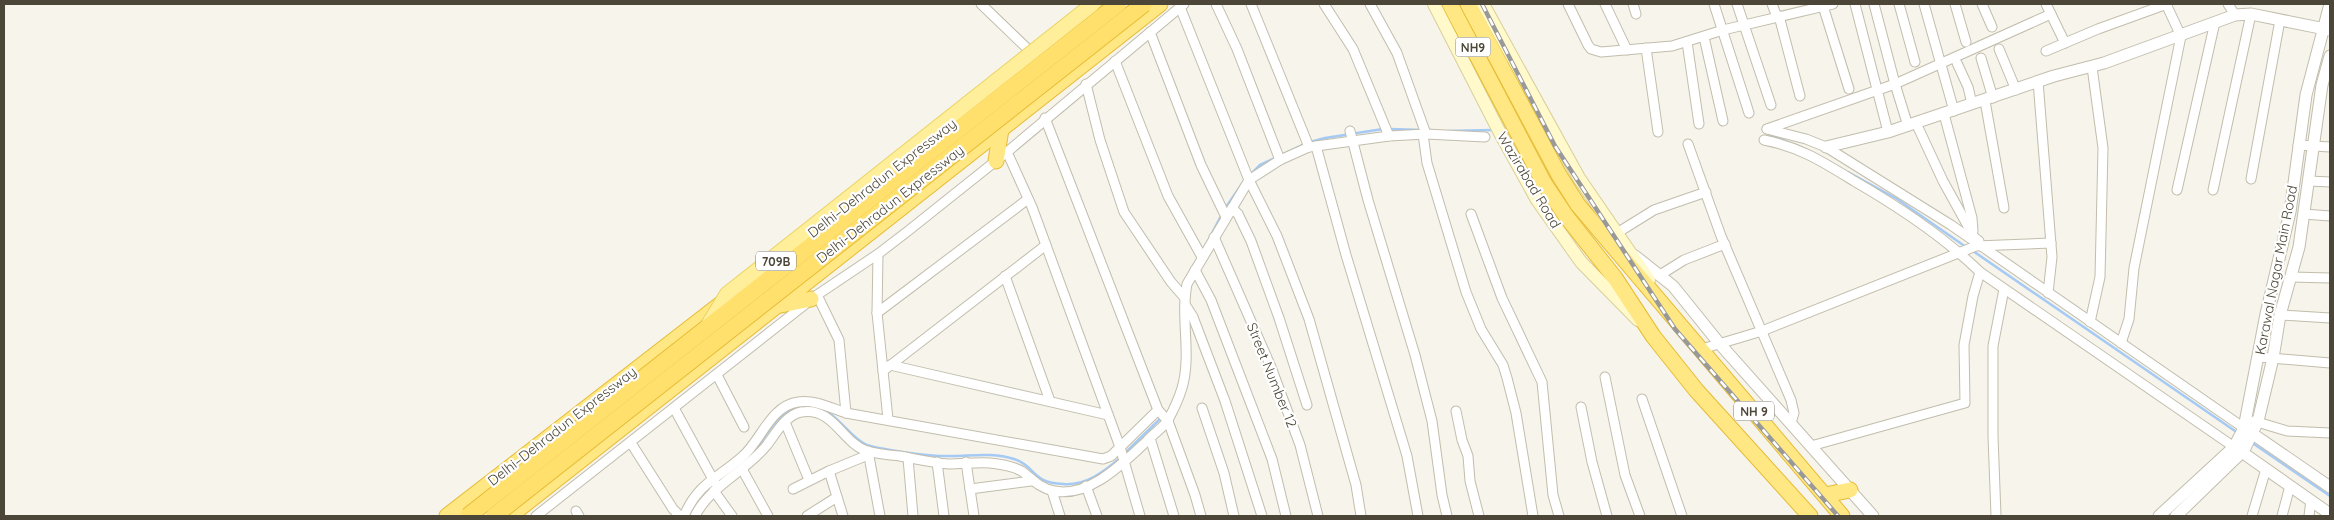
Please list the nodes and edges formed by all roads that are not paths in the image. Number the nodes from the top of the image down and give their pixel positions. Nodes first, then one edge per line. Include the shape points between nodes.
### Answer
1 (981, 4) edge
2 (1093, 4) edge
3 (1103, 4) edge
4 (1118, 4) edge
5 (1144, 4) edge
6 (1160, 4) edge
7 (1216, 4) edge
8 (1250, 4) edge
9 (1324, 4) edge
10 (1370, 4) edge
11 (1434, 4) edge
12 (1450, 4) edge
13 (1468, 4) edge
14 (1484, 4) edge
15 (1568, 4) edge
16 (1605, 4) edge
17 (1633, 4) edge
18 (1714, 4) edge
19 (1737, 4) edge
20 (1772, 4) edge
21 (1855, 4) edge
22 (1874, 4) edge
23 (1899, 4) edge
24 (1924, 4) edge
25 (1955, 4) edge
26 (1982, 4) edge
27 (2046, 4) edge
28 (2167, 4) edge
29 (2228, 4) edge
30 (2330, 4) edge
31 (1182, 5) edge
32 (1827, 5) edge
33 (1636, 14) dead end
34 (2051, 14) junction
35 (2251, 14) junction
36 (2235, 15) junction
37 (1778, 17) junction
38 (2280, 20) junction
39 (2215, 22) junction
40 (1745, 24) junction
41 (1992, 27) dead end
42 (2326, 29) edge
43 (1723, 30) junction
44 (1150, 32) junction
45 (2181, 36) junction
46 (1704, 37) junction
47 (1687, 42) junction
48 (1966, 42) dead end
49 (2064, 44) junction
50 (1646, 48) junction
51 (1999, 49) dead end
52 (1627, 50) junction
53 (2046, 51) dead end
54 (2330, 56) edge
55 (1036, 57) junction
56 (1981, 58) dead end
57 (1115, 61) junction
58 (1915, 62) dead end
59 (1957, 63) dead end
60 (1942, 65) junction
61 (2092, 67) junction
62 (2038, 81) junction
63 (2327, 83) edge
64 (1086, 84) junction
65 (1895, 84) junction
66 (1849, 89) dead end
67 (1495, 90) joint
68 (1878, 90) junction
69 (2016, 90) junction
70 (1800, 96) dead end
71 (1989, 99) junction
72 (1972, 104) junction
73 (1771, 105) dead end
74 (1949, 112) junction
75 (1749, 113) dead end
76 (1045, 118) junction
77 (1723, 121) dead end
78 (1699, 124) dead end
79 (1912, 124) junction
80 (1001, 129) junction
81 (1388, 131) junction
82 (1425, 132) junction
83 (1658, 132) dead end
84 (1888, 132) junction
85 (1351, 136) junction
86 (1485, 137) dead end
87 (1764, 140) dead end
88 (1310, 144) junction
89 (1688, 144) dead end
90 (2298, 145) junction
91 (2314, 146) junction
92 (1826, 147) junction
93 (2330, 147) edge
94 (1001, 156) junction
95 (1278, 157) junction
96 (1249, 177) junction
97 (2251, 179) dead end
98 (2309, 181) junction
99 (2330, 182) edge
100 (2177, 190) dead end
101 (2214, 190) dead end
102 (1706, 192) junction
103 (1028, 199) junction
104 (2004, 208) dead end
105 (1226, 212) junction
106 (1470, 214) dead end
107 (2304, 214) junction
108 (2330, 216) edge
109 (1617, 233) junction
110 (1974, 234) junction
111 (1214, 237) junction
112 (2051, 243) junction
113 (1724, 244) junction
114 (1046, 245) junction
115 (1979, 245) junction
116 (1963, 252) junction
117 (878, 254) junction
118 (1632, 254) junction
119 (1201, 255) junction
120 (1195, 270) junction
121 (1980, 272) junction
122 (1005, 276) junction
123 (1660, 276) junction
124 (2291, 277) junction
125 (2330, 278) edge
126 (2004, 289) junction
127 (2048, 293) junction
128 (731, 296) junction
129 (814, 297) junction
130 (1182, 297) junction
131 (778, 306) junction
132 (1665, 307) junction
133 (877, 313) junction
134 (2280, 315) junction
135 (2330, 318) edge
136 (2090, 322) junction
137 (753, 325) junction
138 (706, 328) junction
139 (1762, 331) junction
140 (1653, 336) junction
141 (2121, 343) junction
142 (1719, 344) junction
143 (1702, 348) junction
144 (2258, 357) junction
145 (2273, 358) junction
146 (2330, 363) edge
147 (886, 368) junction
148 (717, 375) junction
149 (1605, 376) dead end
150 (1642, 399) dead end
151 (1050, 402) junction
152 (1307, 406) dead end
153 (1581, 407) dead end
154 (674, 408) junction
155 (1202, 408) dead end
156 (1456, 412) dead end
157 (846, 413) junction
158 (1108, 415) junction
159 (1163, 416) junction
160 (888, 420) junction
161 (785, 422) junction
162 (1791, 423) junction
163 (744, 427) dead end
164 (2249, 429) junction
165 (2330, 433) edge
166 (1150, 438) junction
167 (631, 443) junction
168 (1811, 446) junction
169 (2239, 448) junction
170 (868, 453) junction
171 (1122, 455) junction
172 (908, 458) junction
173 (937, 462) junction
174 (966, 462) junction
175 (742, 469) junction
176 (2266, 469) junction
177 (829, 471) junction
178 (809, 480) junction
179 (1031, 480) junction
180 (715, 484) junction
181 (1086, 486) junction
182 (2290, 486) junction
183 (2330, 488) edge
184 (793, 489) dead end
185 (970, 489) junction
186 (1850, 490) junction
187 (1052, 491) junction
188 (1825, 495) junction
189 (838, 497) junction
190 (2311, 500) junction
191 (2330, 514) edge
192 (447, 516) edge
193 (468, 516) edge
194 (494, 516) edge
195 (510, 516) edge
196 (536, 516) edge
197 (682, 516) edge
198 (695, 516) edge
199 (732, 516) edge
200 (768, 516) edge
201 (807, 516) edge
202 (844, 516) edge
203 (880, 516) edge
204 (913, 516) edge
205 (944, 516) edge
206 (974, 516) edge
207 (1060, 516) edge
208 (1097, 516) edge
209 (1140, 516) edge
210 (1174, 516) edge
211 (1200, 516) edge
212 (1234, 516) edge
213 (1262, 516) edge
214 (1286, 516) edge
215 (1318, 516) edge
216 (1361, 516) edge
217 (1418, 516) edge
218 (1448, 516) edge
219 (1479, 516) edge
220 (1533, 516) edge
221 (1559, 516) edge
222 (1606, 516) edge
223 (1640, 516) edge
224 (1682, 516) edge
225 (1809, 516) edge
226 (1842, 516) edge
227 (1873, 516) edge
228 (1996, 516) edge
229 (2159, 516) edge
230 (2176, 516) edge
231 (2252, 516) edge
232 (2282, 516) edge
233 (2309, 516) edge

1 - 55 street
2 - 138 main road, bridge via 727,294
3 - 55 highway, Delhi–Dehradun Expressway / 709B
4 - 138 highway, Delhi-Dehradun Expressway, bridge
5 - 194 highway, Delhi-Dehradun Expressway, bridge
6 - 80 highway, 709B
7 - 95 street via 1237,49
8 - 88 street
9 - 81 street via 1353,49
10 - 82 street via 1398,53
11 - 140 main road, Wazirabad Road via 1537,200 1582,262
12 - 67 highway, Wazirabad Road / NH9
13 - 132 highway, Wazirabad Road / NH 9 via 1578,205
14 - 109 main road, Wazirabad Road via 1579,178
15 - 52 street via 1591,49 1601,52
16 - 52 street
17 - 33 street
18 - 43 street
19 - 40 street
20 - 37 street
21 - 68 street
22 - 65 street
23 - 58 street
24 - 60 street
25 - 48 street
26 - 41 street
27 - 34 street
28 - 45 street
28 - 49 street
29 - 36 street
30 - 42 street, Karawal Nagar Main Road
31 - 44 street
31 - 96 street
32 - 37 street
32 - 66 street
34 - 49 street
34 - 60 street
35 - 36 street
35 - 38 street
35 - 101 street
36 - 39 street
37 - 40 street
37 - 70 street
38 - 42 street
38 - 97 street
39 - 45 street
39 - 100 street
40 - 43 street
40 - 73 street
42 - 90 street, Karawal Nagar Main Road via 2306,95
43 - 46 street
43 - 75 street
44 - 57 street
44 - 105 street via 1193,147
45 - 61 street
45 - 141 street via 2134,268 2129,320
46 - 47 street
46 - 77 street
47 - 50 street
47 - 78 street
49 - 53 street
50 - 52 street
50 - 83 street
51 - 69 street
54 - 63 street, Karawal Nagar Main Road
55 - 128 highway, Delhi–Dehradun Expressway / 709B
56 - 71 street
57 - 64 street
57 - 119 street via 1168,196
59 - 72 street
60 - 65 street
60 - 74 street
61 - 62 street
61 - 136 street via 2103,148 2100,277
62 - 69 street
62 - 112 street
63 - 91 street, Karawal Nagar Main Road
64 - 76 street
64 - 130 street via 1100,140 1124,212
65 - 68 street
65 - 79 street
67 - 140 highway, Wazirabad Road / NH 9 via 1544,183 1615,278
68 - 84 street
68 - 92 street via 1767,129
69 - 71 street
71 - 72 street
71 - 104 street
72 - 74 street
74 - 79 street
74 - 110 street
76 - 94 street
76 - 159 street
79 - 84 street
79 - 110 street
80 - 94 highway
80 - 131 highway, 709B
81 - 82 street
81 - 85 street
82 - 86 street
82 - 220 street via 1427,163 1466,292 1504,369 1516,413
84 - 92 street
85 - 88 street
85 - 218 street via 1418,364 1432,421
87 - 116 street via 1802,150 1893,204
88 - 95 street
88 - 217 street via 1407,456
89 - 102 street
90 - 91 street
90 - 144 street, Karawal Nagar Main Road via 2290,212
91 - 93 street
91 - 98 street, Karawal Nagar Main Road
92 - 115 street
94 - 103 street
94 - 117 street
95 - 96 street
96 - 105 street
96 - 216 street via 1277,236 1309,319 1354,476
98 - 99 street
98 - 107 street, Karawal Nagar Main Road
102 - 109 street via 1654,210
102 - 113 street
103 - 114 street
103 - 133 street
105 - 111 street
105 - 152 street via 1238,214 1251,241
106 - 221 street via 1502,298 1542,382 1553,495
107 - 108 street
107 - 124 street, Karawal Nagar Main Road
109 - 118 main road, Wazirabad Road
110 - 115 street
111 - 119 street
111 - 215 street, Street Number 12 via 1271,367 1300,445
112 - 115 street
112 - 127 street
113 - 123 street via 1684,260
113 - 139 street
114 - 122 street
114 - 158 street
115 - 116 street
115 - 127 street
116 - 121 street
116 - 139 street
117 - 129 street
117 - 133 street
118 - 123 street
118 - 132 main road, Wazirabad Road
119 - 120 street
120 - 130 street
120 - 214 street via 1211,300 1272,459
121 - 126 street
121 - 168 street via 1964,345 1965,403
122 - 147 street
122 - 151 street
123 - 142 street via 1674,286
124 - 125 street
124 - 134 street, Karawal Nagar Main Road
126 - 169 street
126 - 228 street via 1992,346
127 - 136 street
128 - 137 highway
128 - 192 highway, Delhi–Dehradun Expressway / 709B
129 - 131 highway
129 - 148 street
129 - 157 street via 839,340
130 - 159 street via 1186,317 1186,362 1182,388
130 - 213 street via 1193,317 1224,401
131 - 137 highway, 709B
132 - 143 highway, Wazirabad Road / NH 9
133 - 147 street
134 - 135 street
134 - 145 street, Karawal Nagar Main Road
136 - 141 street
137 - 195 highway, 709B
138 - 193 highway, Delhi-Dehradun Expressway, bridge
139 - 142 street
139 - 162 street via 1791,400 1794,413
140 - 225 highway, Wazirabad Road / NH 9 via 1696,390
141 - 164 street
142 - 143 street
142 - 162 street
143 - 188 highway, Wazirabad Road / NH 9
144 - 145 street
144 - 164 street, Karawal Nagar Main Road
145 - 146 street
145 - 164 street, Karawal Nagar Main Road
147 - 151 street
147 - 160 street
148 - 154 street
148 - 163 street
149 - 223 street via 1625,475
150 - 224 street
151 - 158 street
153 - 222 street
154 - 167 street
154 - 180 street
155 - 212 street via 1224,473
156 - 219 street
157 - 160 street
157 - 180 street via 812,402 796,402 782,409
158 - 171 street
159 - 166 street
159 - 171 street
159 - 211 street via 1195,495
160 - 171 street via 1096,459
161 - 170 street via 800,412 819,414
161 - 175 street
161 - 178 street
162 - 168 street
164 - 165 street
164 - 169 street, Karawal Nagar Main Road
164 - 183 street
166 - 171 street
166 - 210 street
167 - 196 street
167 - 197 street via 673,509
168 - 186 street
169 - 176 street
169 - 229 street
169 - 230 street
170 - 172 street
170 - 177 street
170 - 203 street
171 - 181 street via 1100,482
171 - 209 street
172 - 173 street
172 - 204 street
173 - 174 street
173 - 205 street
174 - 179 street via 1007,466 1022,471
174 - 185 street
175 - 180 street
175 - 200 street
176 - 182 street
176 - 231 street
177 - 178 street
177 - 189 street
178 - 184 street
179 - 185 street
179 - 187 street
180 - 197 street via 704,486
180 - 198 street
180 - 199 street
181 - 187 street
181 - 208 street
182 - 190 street
182 - 232 street
185 - 206 street
186 - 188 highway
186 - 227 street
187 - 207 street
188 - 226 highway, Wazirabad Road / NH 9
189 - 201 street
189 - 202 street
190 - 191 street
190 - 233 street

